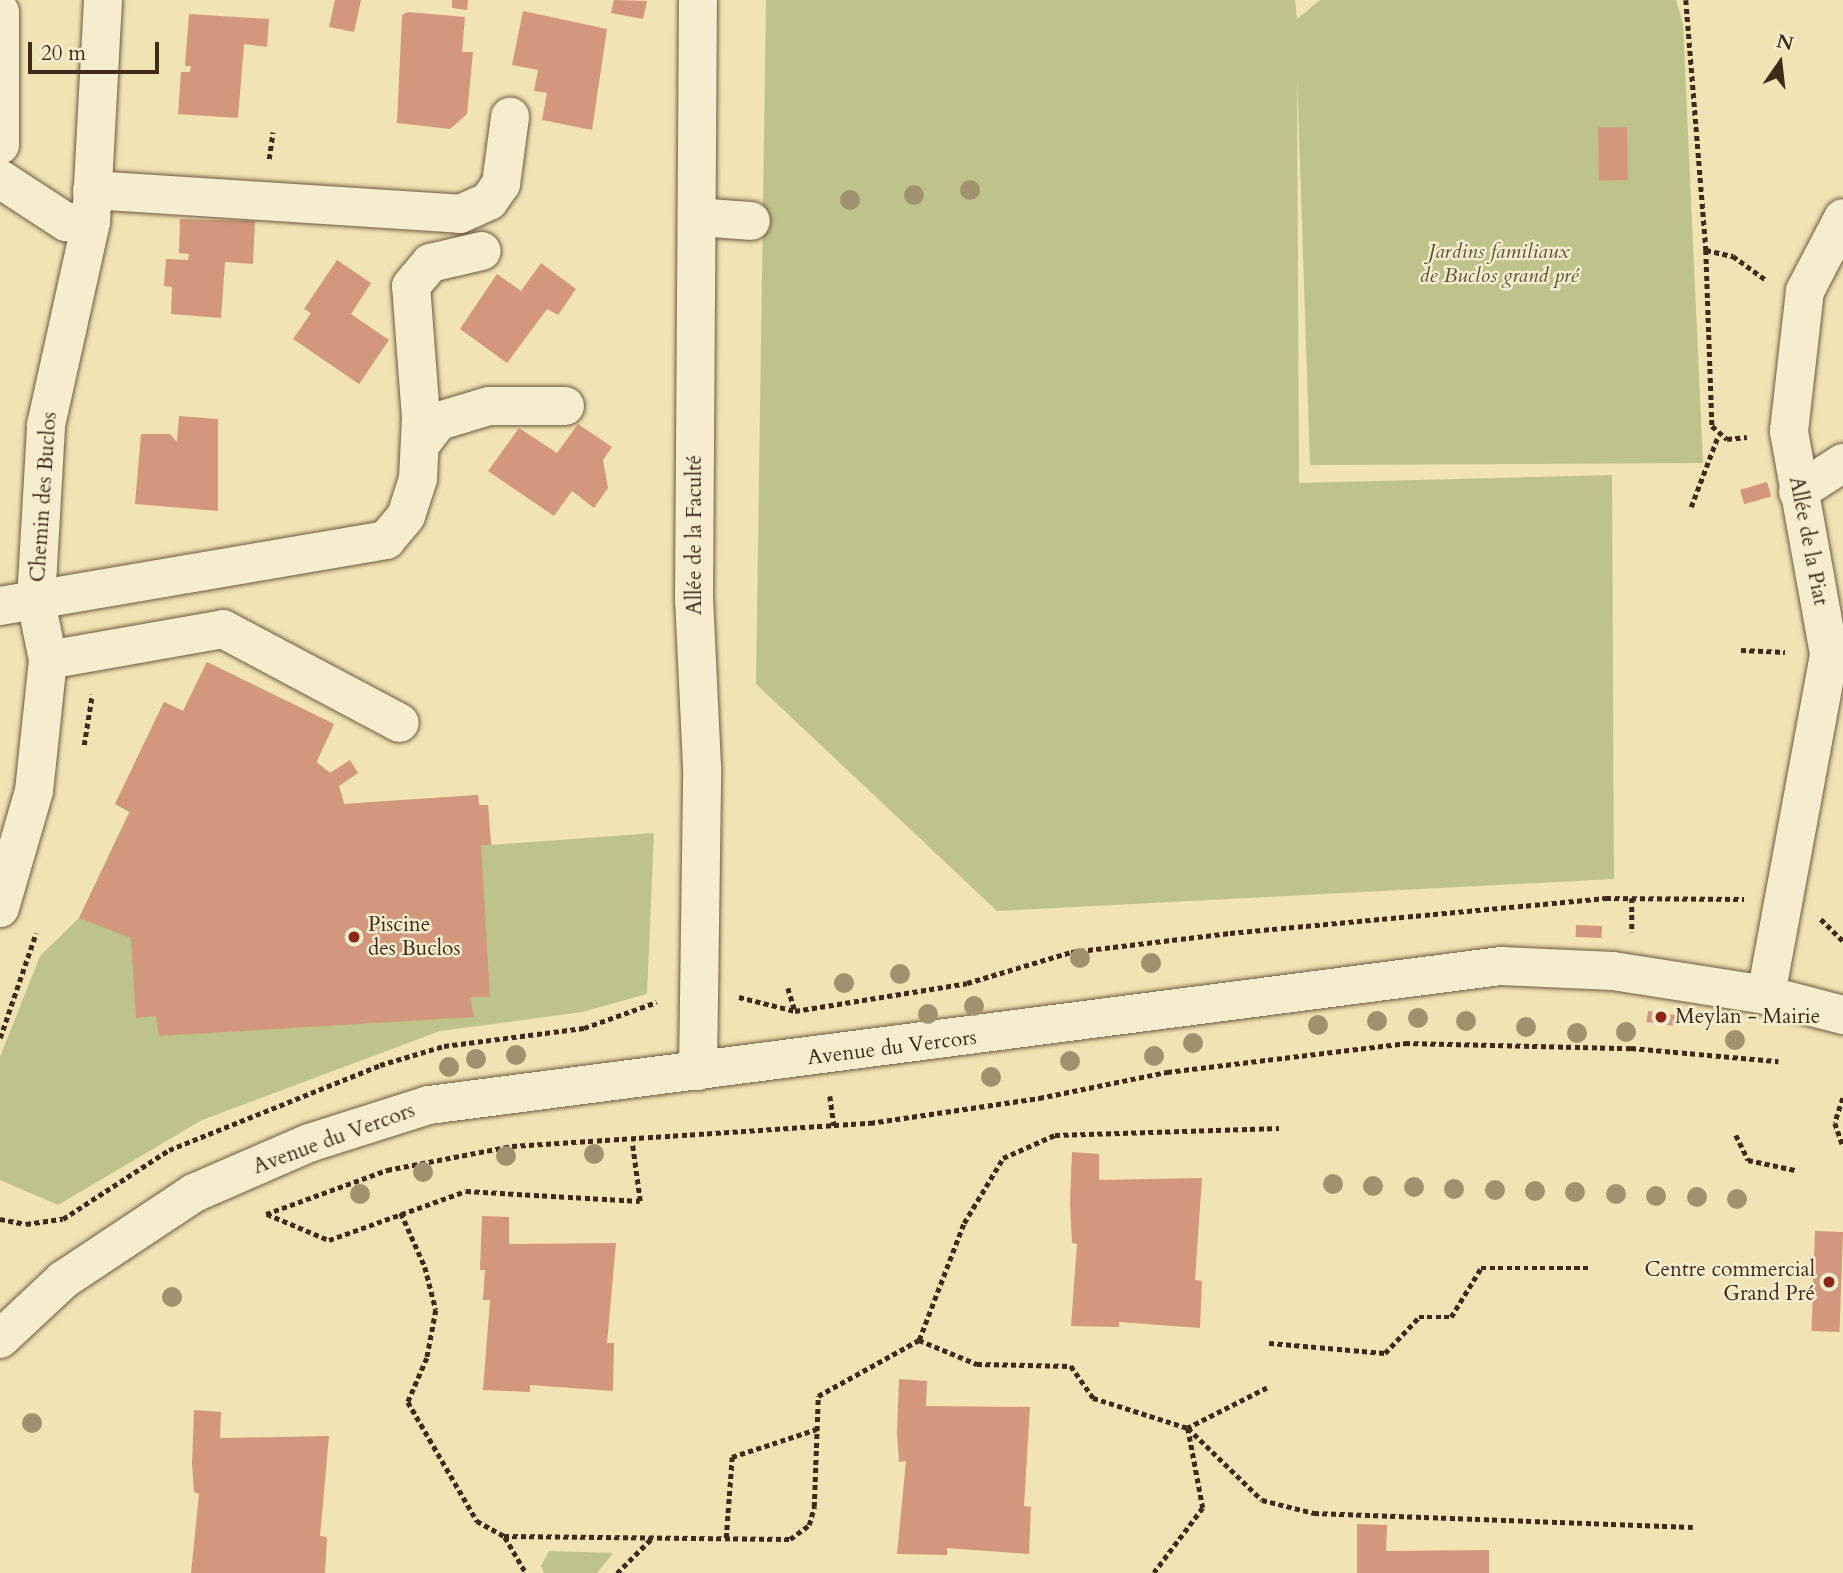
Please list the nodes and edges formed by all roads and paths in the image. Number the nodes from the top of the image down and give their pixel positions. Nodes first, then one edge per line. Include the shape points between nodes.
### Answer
1 (103, 0) edge
2 (698, 0) edge
3 (1686, 0) edge
4 (0, 12) edge
5 (510, 117) dead end
6 (0, 145) edge
7 (0, 179) edge
8 (92, 206) junction
9 (696, 217) junction
10 (1843, 218) edge
11 (751, 221) dead end
12 (1706, 250) junction
13 (482, 251) dead end
14 (1748, 268) dead end
15 (565, 406) dead end
16 (1789, 431) junction
17 (1718, 436) junction
18 (420, 444) junction
19 (1843, 463) edge
20 (1798, 492) junction
21 (1691, 507) dead end
22 (18, 603) edge
23 (48, 660) junction
24 (400, 723) dead end
25 (1632, 898) junction
26 (1783, 904) junction
27 (0, 908) edge
28 (1632, 937) dead end
29 (1843, 941) edge
30 (1766, 995) junction
31 (743, 997) dead end
32 (1843, 1015) edge
33 (1778, 1061) dead end
34 (698, 1071) junction
35 (1843, 1098) edge
36 (1279, 1128) dead end
37 (1736, 1136) dead end
38 (632, 1142) junction
39 (1843, 1146) edge
40 (1795, 1170) dead end
41 (401, 1213) junction
42 (0, 1219) edge
43 (26, 1224) dead end
44 (1591, 1268) dead end
45 (4, 1329) edge
46 (919, 1340) junction
47 (1269, 1343) dead end
48 (1267, 1388) dead end
49 (1188, 1428) junction
50 (817, 1429) junction
51 (1693, 1527) dead end
52 (504, 1536) junction
53 (653, 1538) junction
54 (726, 1538) junction
55 (526, 1573) edge
56 (617, 1573) edge
57 (1154, 1573) edge

1 - 8 street, Chemin des Buclos
2 - 9 street, Allée de la Faculté
3 - 12 path
4 - 6 street
5 - 8 street via 502,184 489,201 460,214
7 - 8 street via 66,222
8 - 22 street, Chemin des Buclos via 46,425
9 - 11 street
9 - 34 street, Allée de la Faculté via 694,600 702,767
10 - 16 street, Allée de la Piat via 1805,291
12 - 14 path via 1726,253
12 - 17 path via 1712,426
13 - 18 street via 430,263 411,286
15 - 18 street via 489,406 439,421
16 - 17 path
16 - 20 street, Allée de la Piat
17 - 21 path
18 - 22 street via 418,480 406,516 386,540
19 - 20 street
20 - 26 street, Allée de la Piat via 1829,653
22 - 23 street, Chemin des Buclos
23 - 24 street via 223,629
23 - 27 street, Chemin des Buclos via 34,791
25 - 26 path via 1728,896
25 - 28 path
25 - 31 path via 1071,952 967,983 795,1012
26 - 29 path via 1814,912
26 - 30 street, Allée de la Piat
30 - 32 street, Avenue du Vercors
30 - 34 street, Avenue du Vercors via 1613,971 1501,966
33 - 38 path via 1632,1048 1405,1043 1167,1072 1039,1098 870,1123
34 - 45 street, Avenue du Vercors via 429,1105 309,1143 194,1193 120,1237
35 - 39 path via 1835,1123
36 - 46 path via 1055,1135 1003,1158 964,1223
37 - 40 path via 1748,1160
38 - 41 path via 640,1201 466,1191
38 - 41 path via 512,1146 387,1170 266,1214 329,1240
41 - 52 path via 425,1267 436,1310 427,1358 408,1402 477,1521
42 - 43 path
44 - 47 path via 1481,1268 1451,1317 1419,1317 1385,1353
46 - 49 path via 977,1364 1071,1366 1093,1398
46 - 50 path via 818,1396
48 - 49 path
49 - 51 path via 1262,1500 1314,1513
49 - 57 path via 1203,1508
50 - 54 path via 732,1457
50 - 54 path via 809,1525 790,1539
52 - 53 path
52 - 55 path
53 - 54 path
53 - 56 path

